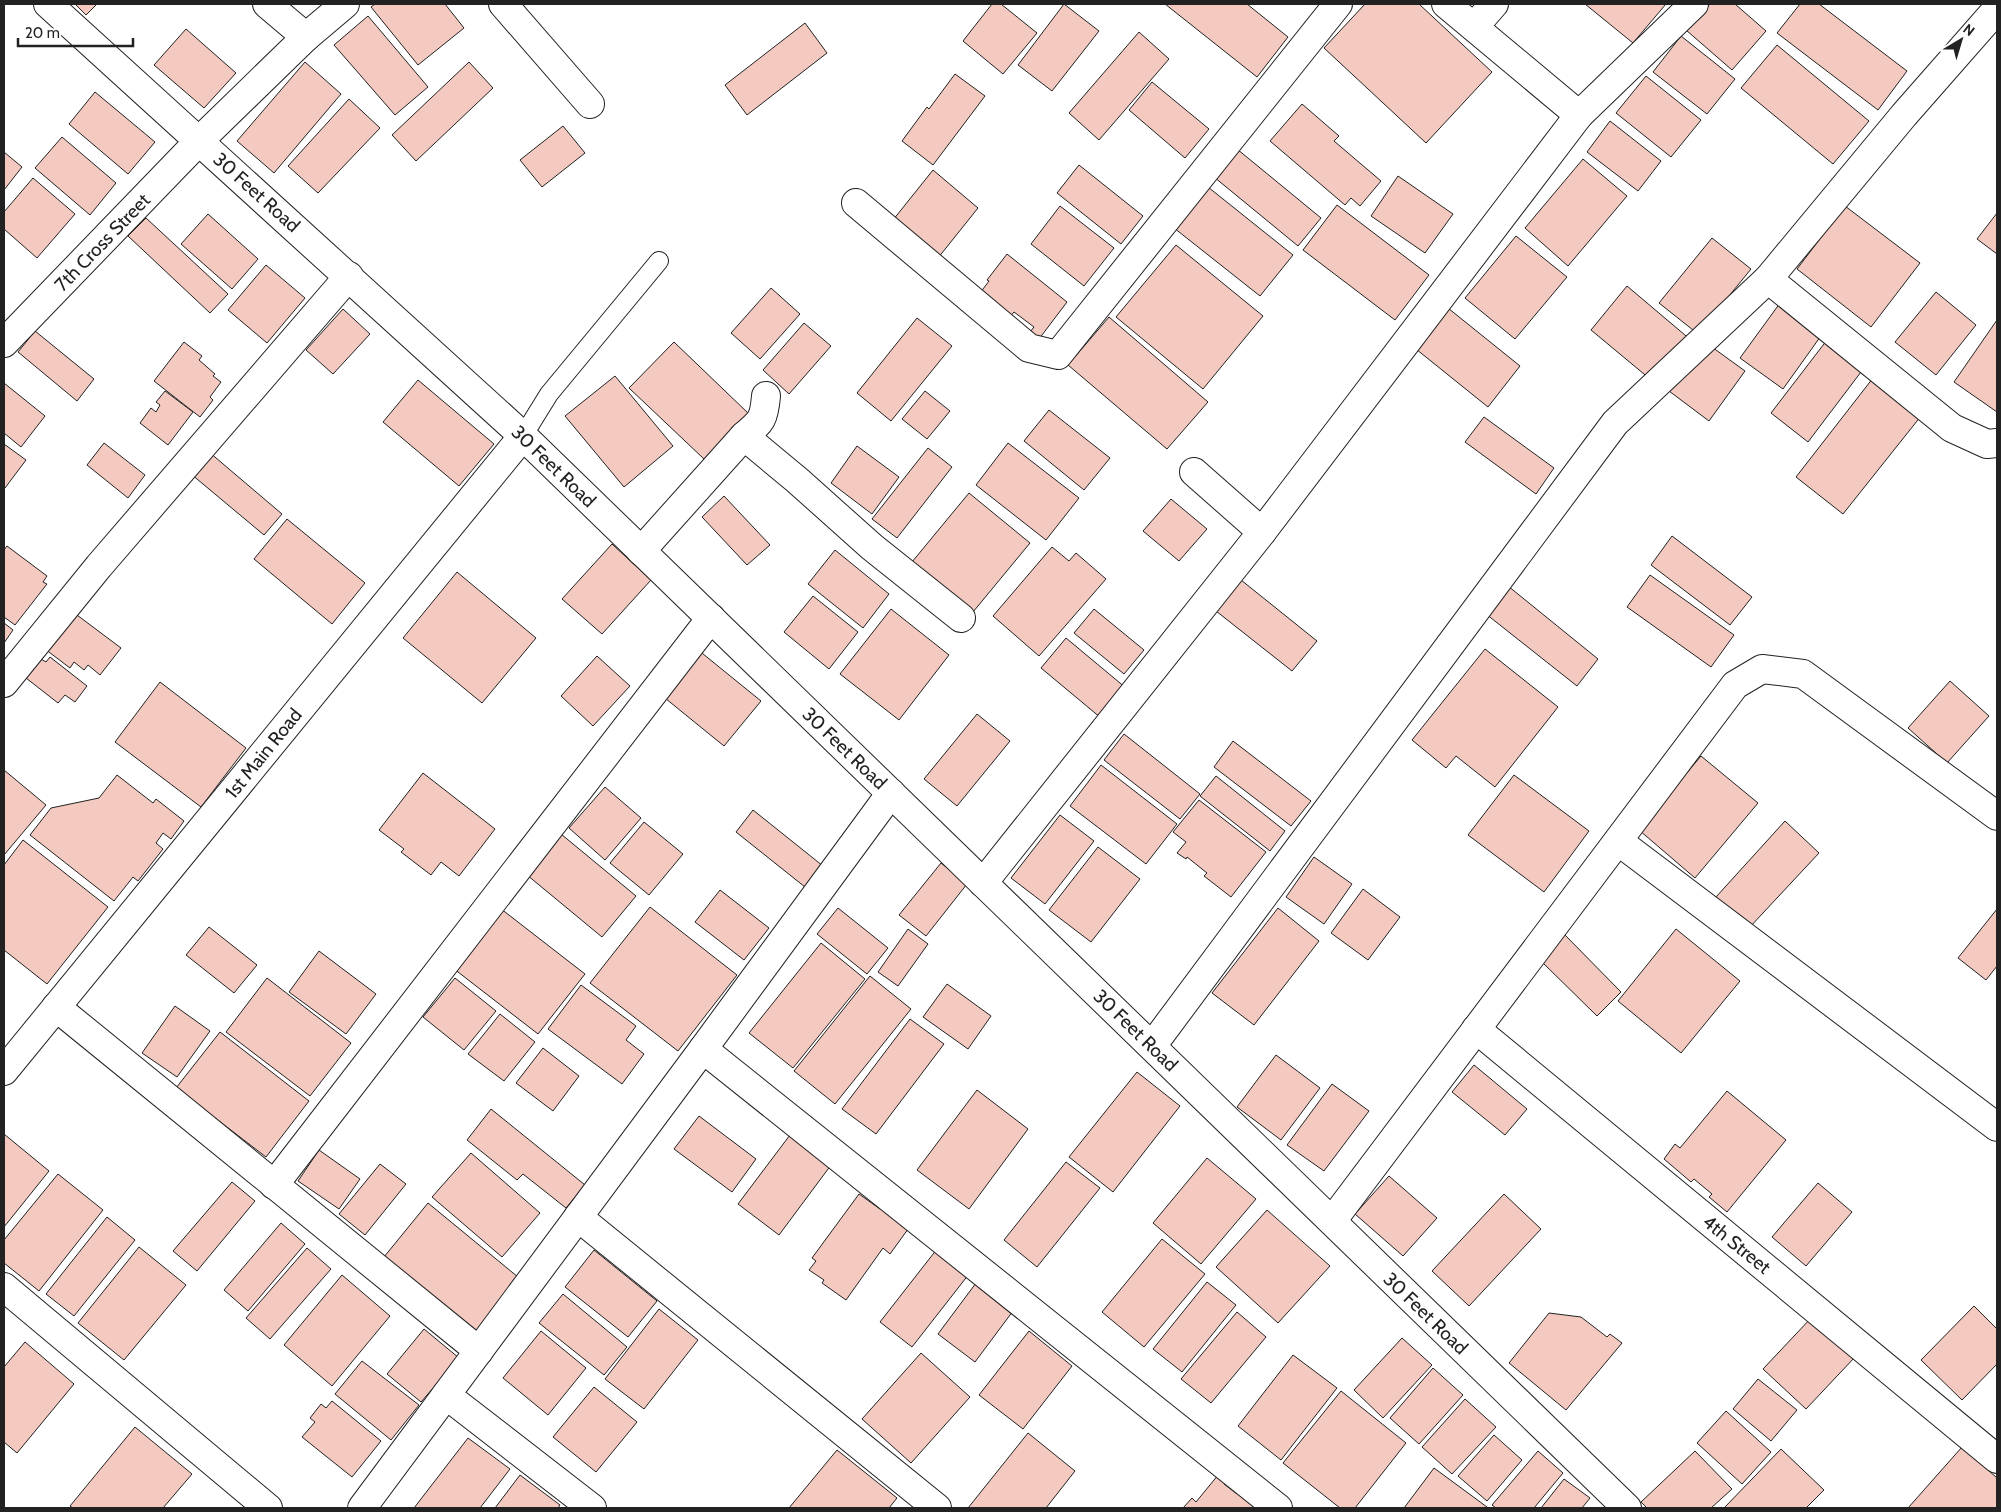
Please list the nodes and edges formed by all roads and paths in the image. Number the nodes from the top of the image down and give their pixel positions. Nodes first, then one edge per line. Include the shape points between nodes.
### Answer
1 (48, 4) edge
2 (267, 4) edge
3 (345, 4) edge
4 (503, 4) edge
5 (1338, 4) edge
6 (1446, 4) edge
7 (1494, 4) edge
8 (1694, 4) edge
9 (1997, 9) edge
10 (1474, 27) junction
11 (306, 37) junction
12 (590, 104) dead end
13 (1579, 115) junction
14 (200, 140) junction
15 (856, 203) dead end
16 (659, 261) dead end
17 (349, 276) junction
18 (1768, 279) junction
19 (4, 343) edge
20 (766, 396) dead end
21 (523, 436) junction
22 (744, 436) junction
23 (1997, 444) edge
24 (1194, 472) dead end
25 (1262, 532) junction
26 (641, 551) junction
27 (711, 618) junction
28 (960, 618) dead end
29 (4, 683) edge
30 (891, 793) junction
31 (1997, 816) edge
32 (1618, 841) junction
33 (983, 883) junction
34 (56, 1007) junction
35 (1476, 1029) junction
36 (1152, 1046) junction
37 (702, 1050) junction
38 (4, 1071) edge
39 (1997, 1126) edge
40 (274, 1186) junction
41 (578, 1217) junction
42 (1332, 1221) junction
43 (4, 1287) edge
44 (478, 1352) junction
45 (446, 1395) junction
46 (1997, 1459) edge
47 (268, 1508) edge
48 (362, 1508) edge
49 (592, 1508) edge
50 (937, 1508) edge
51 (1278, 1508) edge
52 (1627, 1508) edge

1 - 14 street, 30 Feet Road
2 - 11 street
3 - 11 street, 7th Cross Street
4 - 12 street
5 - 15 street via 1058,355 1029,348
6 - 10 street
7 - 10 street
8 - 13 street
9 - 18 street
10 - 13 street
11 - 14 street, 7th Cross Street
13 - 25 street
14 - 17 street, 30 Feet Road
14 - 19 street, 7th Cross Street
16 - 21 lane via 549,394
17 - 21 street, 30 Feet Road
17 - 29 street via 105,559
18 - 23 street via 1952,428 1986,444
18 - 36 street via 1615,423
20 - 22 street via 764,415
21 - 26 street, 30 Feet Road
21 - 34 street, 1st Main Road
22 - 26 street
22 - 28 street
24 - 25 street
25 - 33 street
26 - 27 street, 30 Feet Road
27 - 30 street, 30 Feet Road
27 - 40 street
30 - 33 street, 30 Feet Road
30 - 37 street
31 - 32 street via 1803,674 1762,669 1735,685
32 - 35 street
32 - 39 street
33 - 36 street, 30 Feet Road
34 - 38 street, 1st Main Road
34 - 40 street
35 - 42 street
35 - 46 street, 4th Street
36 - 42 street, 30 Feet Road
37 - 41 street
37 - 51 street
40 - 44 street
41 - 44 street
41 - 50 street
42 - 52 street, 30 Feet Road
43 - 47 street
44 - 45 street
45 - 48 street
45 - 49 street

